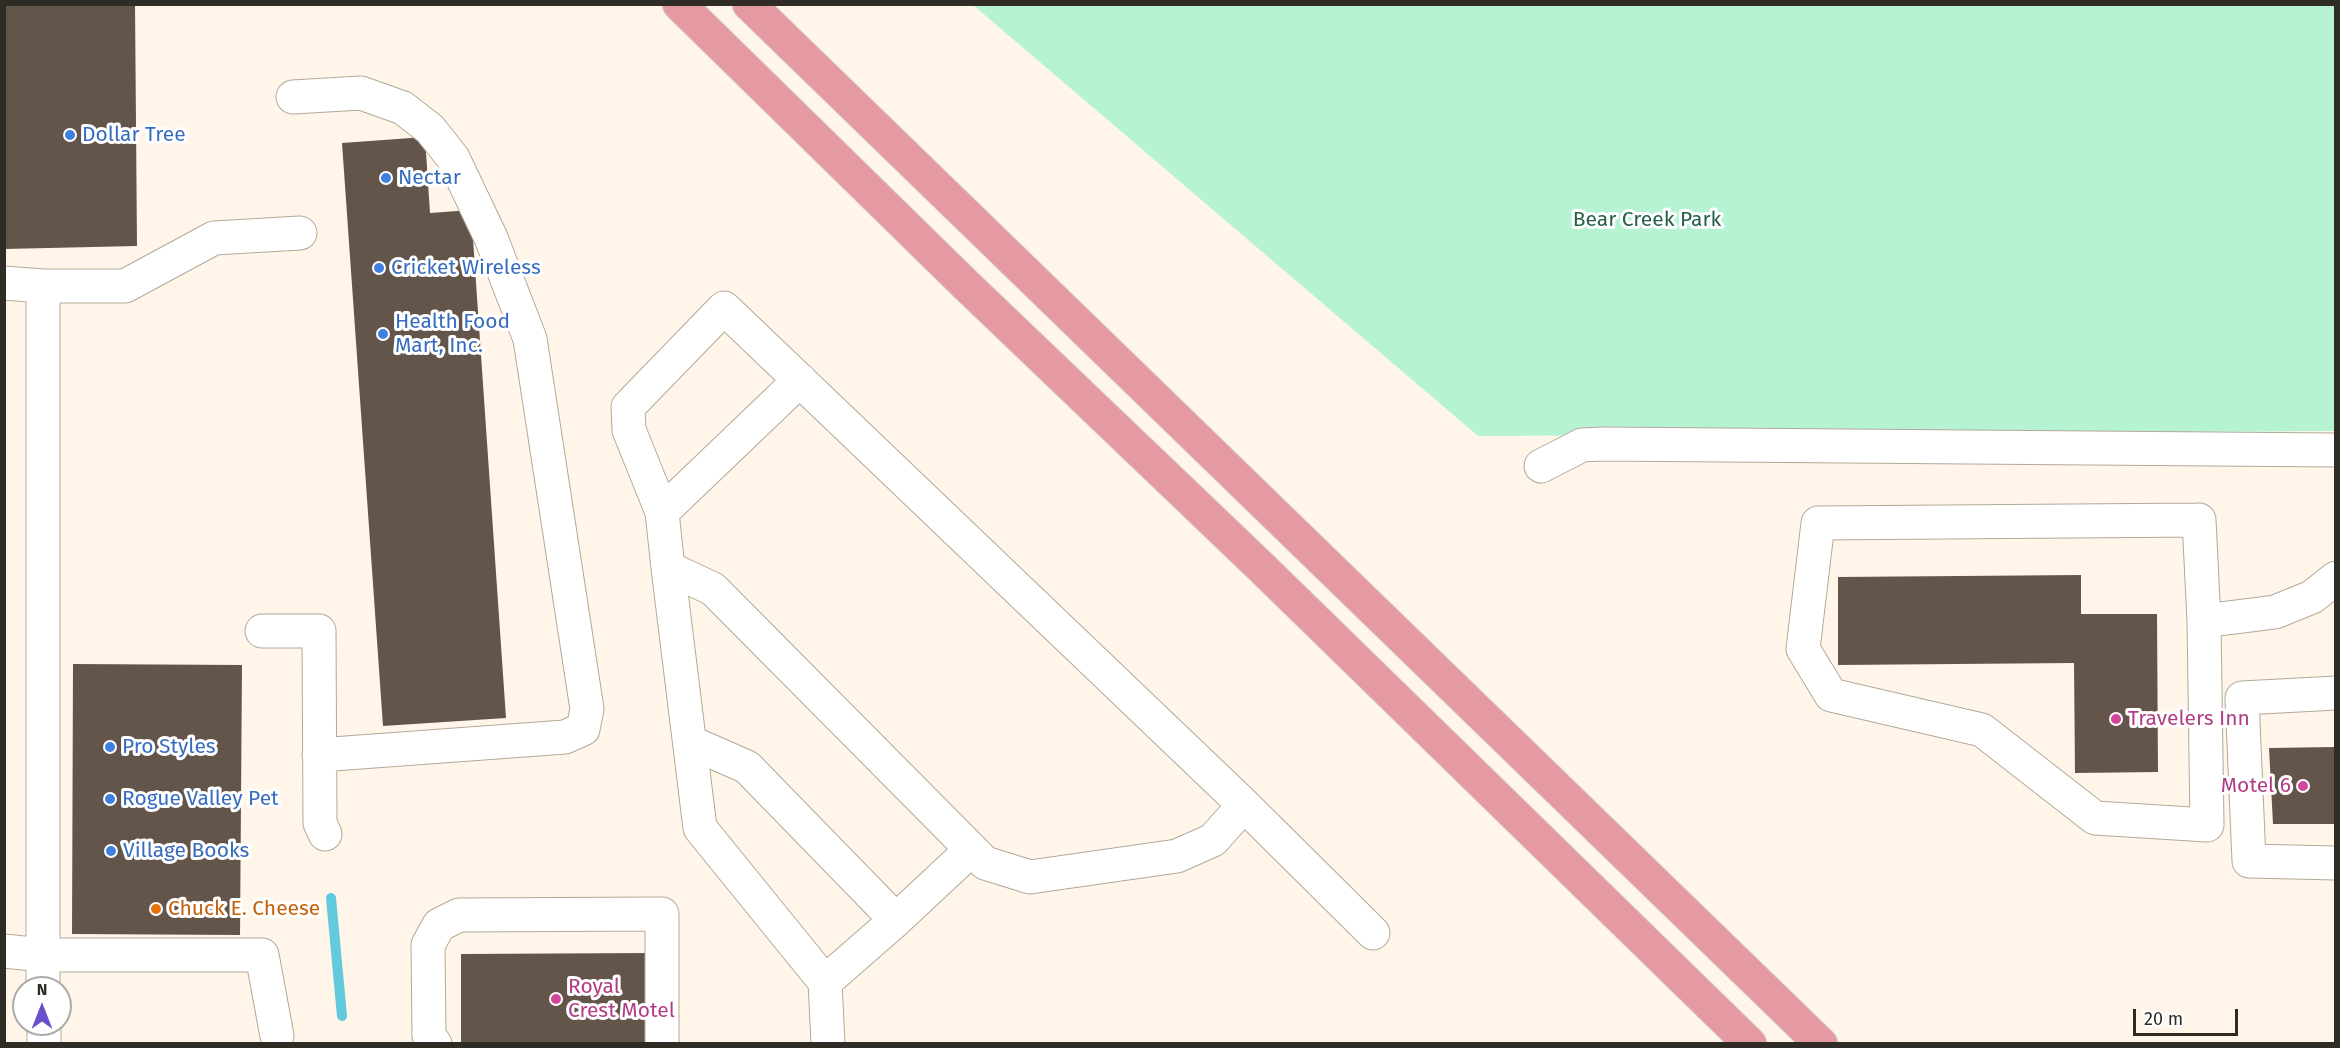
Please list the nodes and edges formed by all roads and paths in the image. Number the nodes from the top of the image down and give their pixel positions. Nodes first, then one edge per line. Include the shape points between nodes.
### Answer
1 (679, 4) edge
2 (749, 4) edge
3 (293, 97) dead end
4 (300, 233) dead end
5 (4, 283) edge
6 (43, 286) junction
7 (800, 380) junction
8 (2336, 450) edge
9 (1541, 466) dead end
10 (662, 512) junction
11 (668, 568) junction
12 (2336, 579) edge
13 (2204, 621) junction
14 (262, 631) dead end
15 (2336, 693) edge
16 (690, 742) junction
17 (319, 754) junction
18 (1244, 805) junction
19 (325, 834) dead end
20 (971, 850) junction
21 (2336, 863) edge
22 (896, 920) junction
23 (1373, 933) dead end
24 (4, 951) edge
25 (43, 954) junction
26 (43, 976) edge
27 (825, 982) junction
28 (277, 1036) dead end
29 (435, 1044) edge
30 (662, 1044) edge
31 (828, 1044) edge
32 (1750, 1044) edge
33 (1821, 1044) edge

1 - 32 highway
2 - 33 highway
3 - 17 lane via 360,93 403,108 430,129 453,158 491,238 530,339 587,709 583,729 565,736
4 - 6 lane via 214,238 124,285
5 - 6 lane
6 - 25 lane
7 - 10 lane
7 - 10 lane via 724,308 628,407 629,430
7 - 18 lane
8 - 9 lane via 1602,444 1582,445
10 - 11 lane
11 - 16 lane
11 - 20 lane via 712,589
12 - 13 lane via 2312,597 2275,612
13 - 13 lane via 2199,520 1818,523 1803,649 1831,695 1982,730 2095,818 2207,825
14 - 17 lane via 319,631
15 - 21 lane via 2242,698 2249,861
16 - 22 lane via 747,767
16 - 27 lane via 700,828
17 - 19 lane via 320,823
18 - 20 lane via 1213,840 1177,856 1030,877 985,863
18 - 23 lane
20 - 22 lane
22 - 27 lane
24 - 25 lane
25 - 26 lane
25 - 28 lane via 262,955
27 - 31 lane
29 - 30 lane via 429,1036 428,945 439,926 459,915 638,914 662,914

